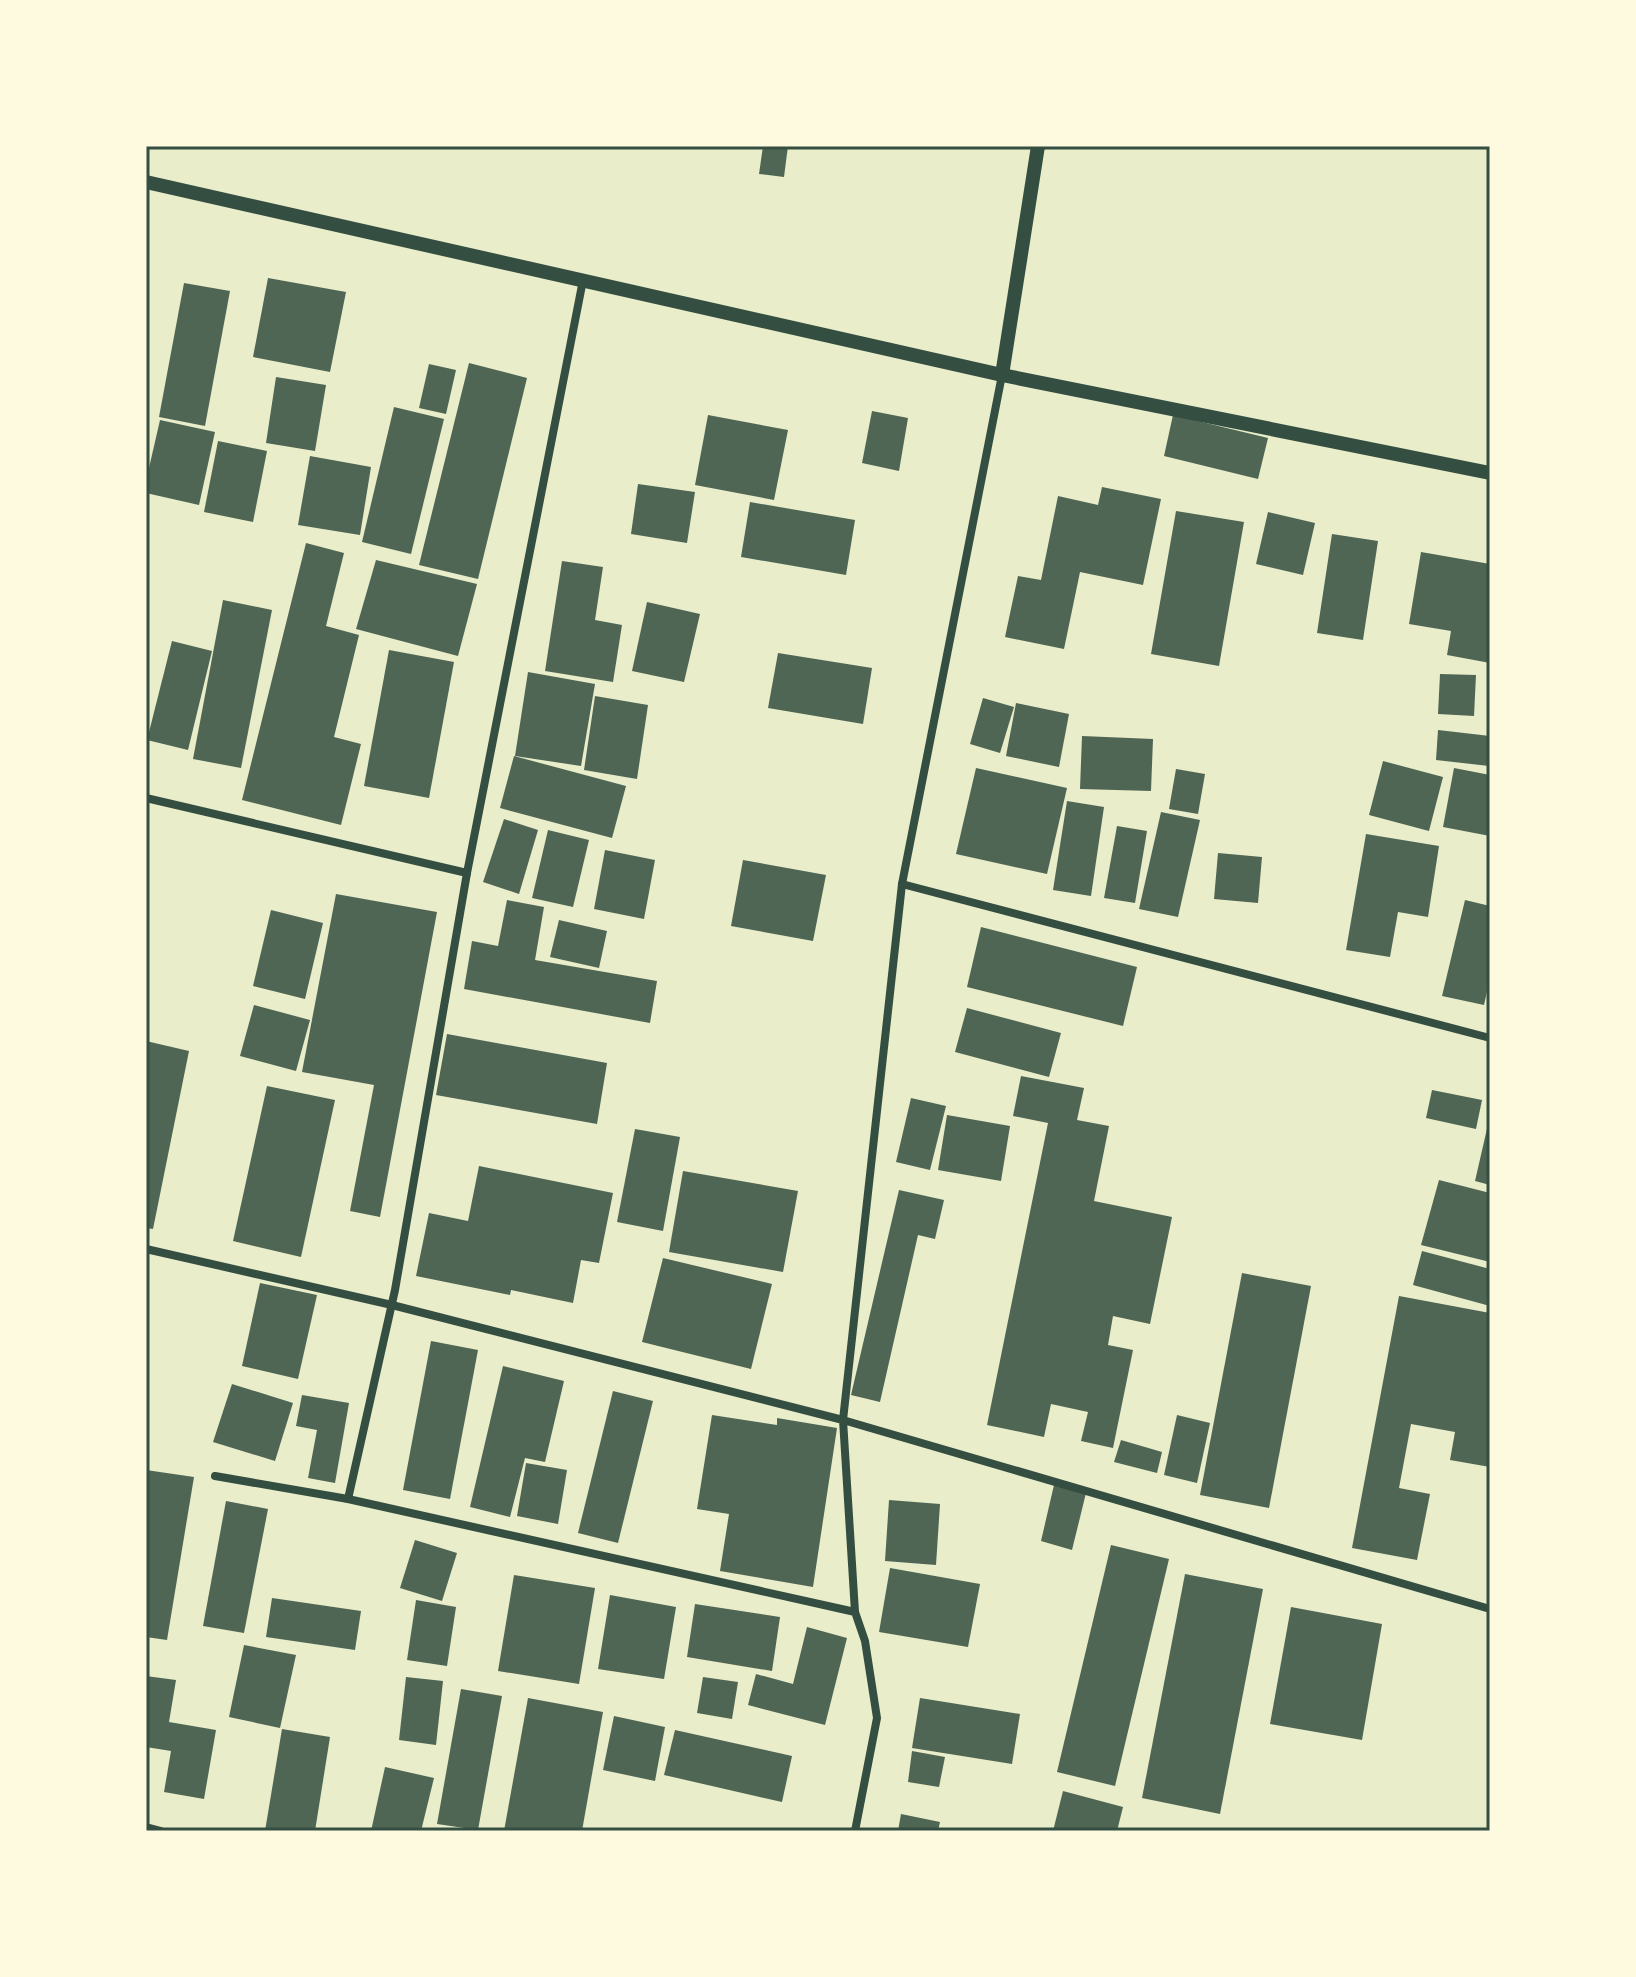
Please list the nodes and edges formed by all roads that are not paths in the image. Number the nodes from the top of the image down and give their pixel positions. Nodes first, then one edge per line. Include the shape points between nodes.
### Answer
1 (1038, 146) edge
2 (146, 182) edge
3 (583, 280) junction
4 (1002, 375) junction
5 (1490, 473) edge
6 (146, 798) edge
7 (467, 873) junction
8 (902, 884) junction
9 (1490, 1038) edge
10 (146, 1249) edge
11 (392, 1305) junction
12 (843, 1420) junction
13 (215, 1476) dead end
14 (348, 1499) junction
15 (1490, 1609) edge
16 (855, 1612) junction
17 (146, 1827) edge
18 (161, 1831) edge
19 (855, 1831) edge

1 - 4 street
2 - 3 street
3 - 4 street
3 - 7 street
4 - 5 street
4 - 8 street
6 - 7 street
7 - 11 street
8 - 9 street
8 - 12 street
10 - 11 street
11 - 12 street
11 - 14 street
12 - 15 street
12 - 16 street
13 - 14 street
14 - 16 street
16 - 19 street via 877,1718
17 - 18 street

